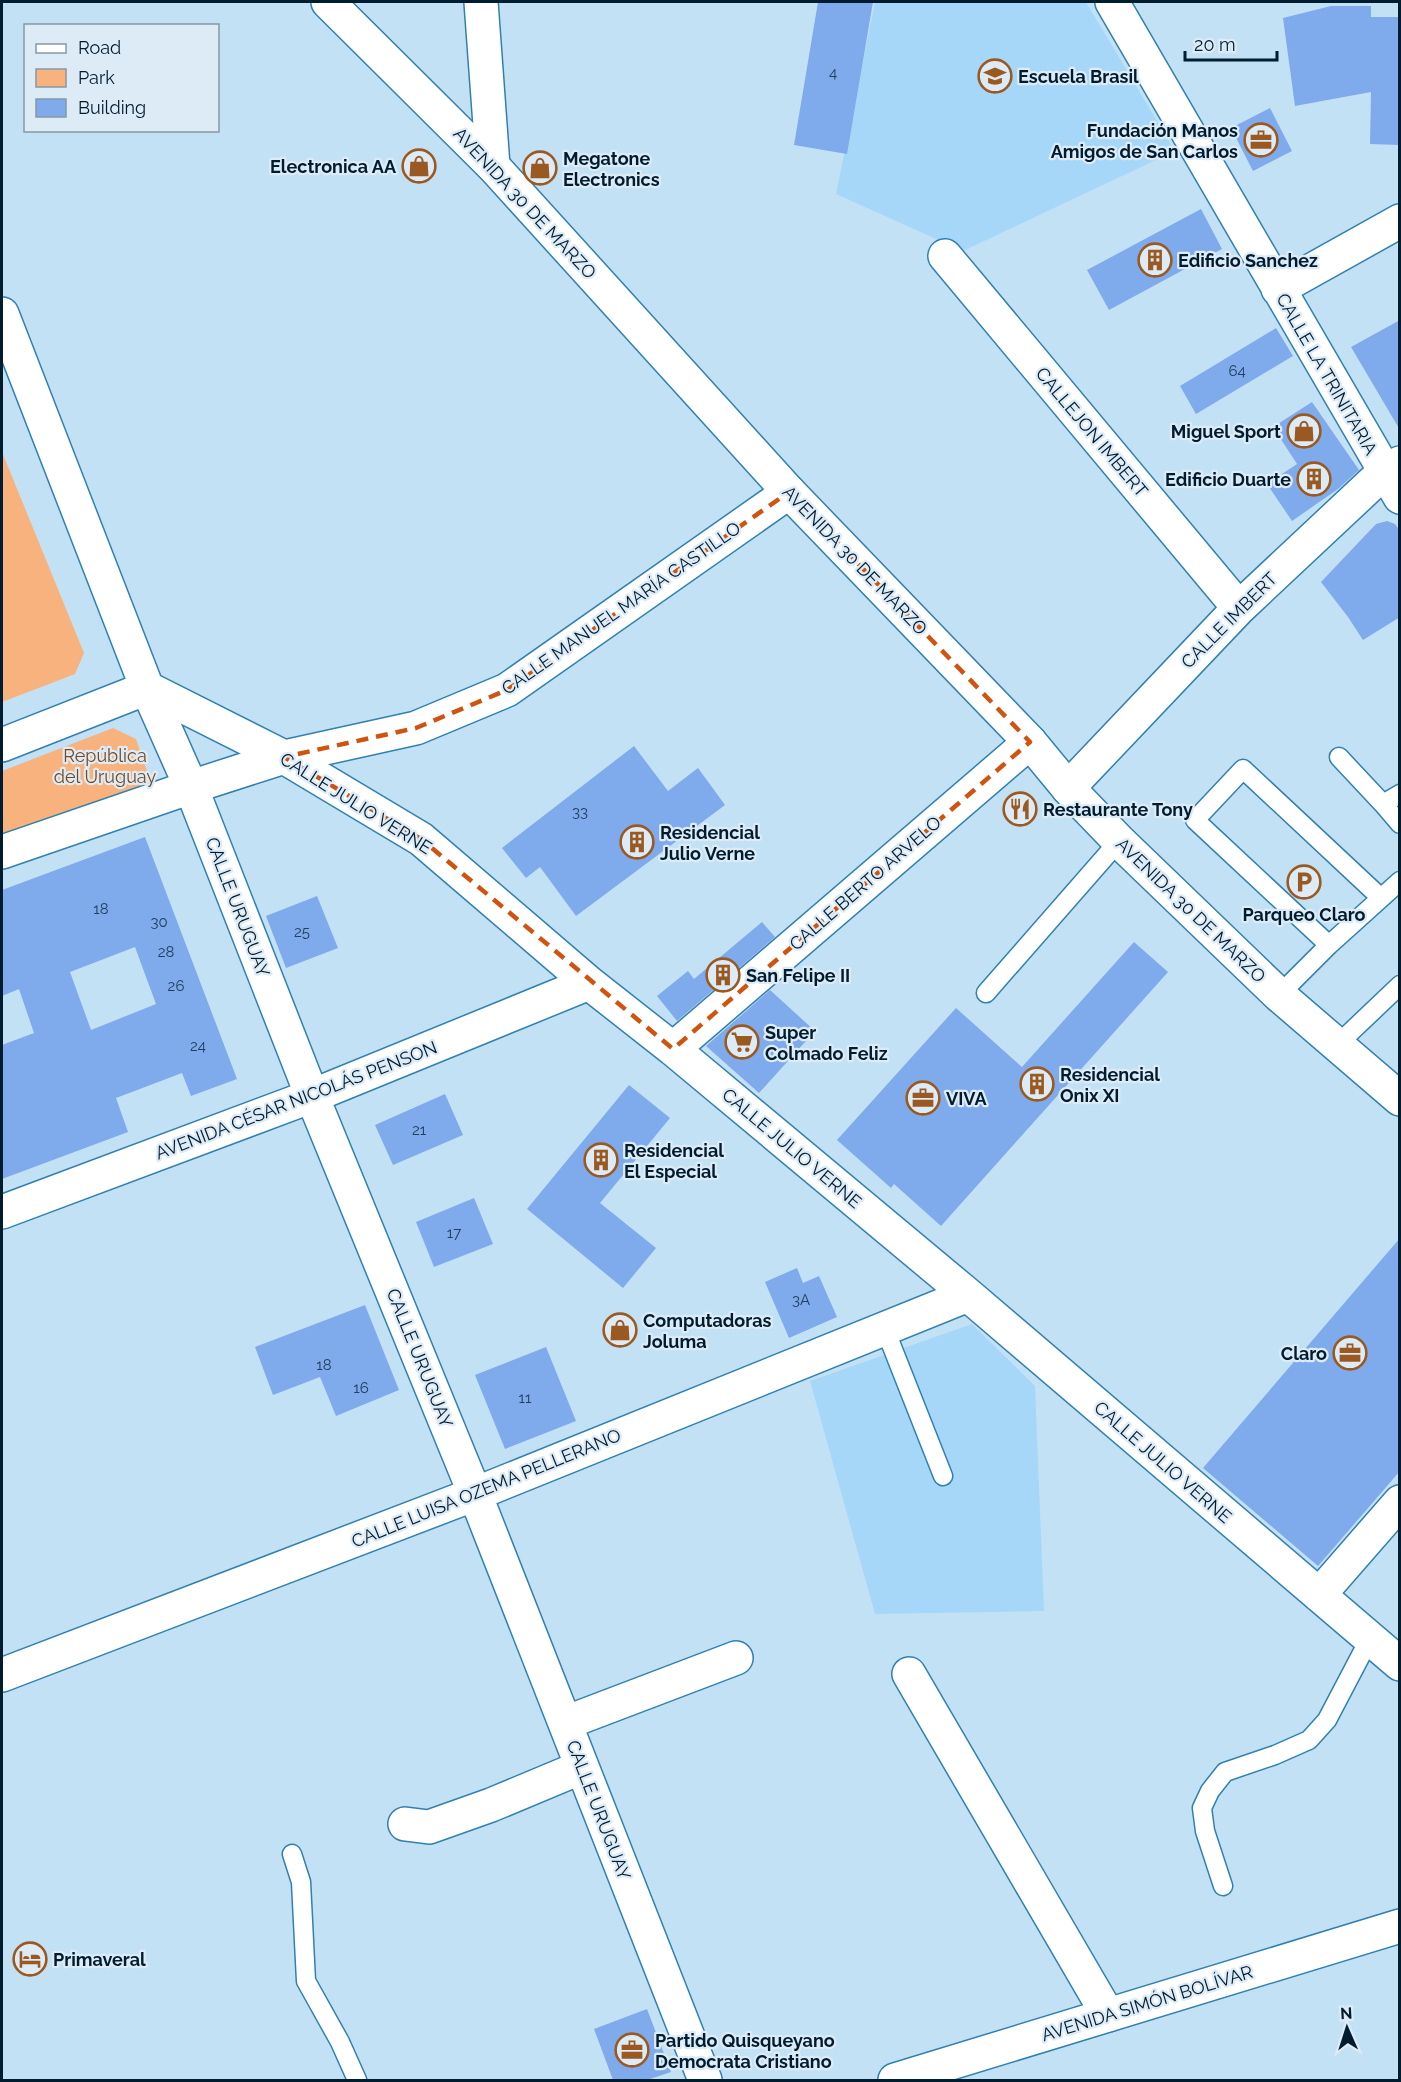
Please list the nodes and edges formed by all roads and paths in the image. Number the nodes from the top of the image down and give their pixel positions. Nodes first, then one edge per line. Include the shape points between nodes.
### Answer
1 (328, 2) edge
2 (481, 2) edge
3 (1112, 2) edge
4 (493, 166) junction
5 (1400, 221) edge
6 (945, 256) dead end
7 (1278, 289) junction
8 (2, 314) edge
9 (1394, 478) edge
10 (789, 492) junction
11 (1239, 608) junction
12 (147, 688) junction
13 (1030, 742) junction
14 (2, 745) edge
15 (1339, 757) dead end
16 (284, 758) junction
17 (191, 787) junction
18 (1068, 788) junction
19 (1400, 794) edge
20 (1383, 804) junction
21 (1400, 824) edge
22 (1119, 841) junction
23 (2, 852) edge
24 (1400, 881) edge
25 (1381, 898) junction
26 (1329, 945) junction
27 (589, 983) junction
28 (1400, 985) edge
29 (986, 993) dead end
30 (1279, 995) junction
31 (1337, 1045) junction
32 (673, 1048) junction
33 (312, 1096) junction
34 (1400, 1099) edge
35 (2, 1212) edge
36 (968, 1295) junction
37 (885, 1329) junction
38 (943, 1476) dead end
39 (475, 1494) junction
40 (1400, 1502) edge
41 (1319, 1595) junction
42 (1370, 1638) junction
43 (736, 1658) dead end
44 (1400, 1664) edge
45 (909, 1674) dead end
46 (2, 1675) edge
47 (565, 1723) junction
48 (582, 1767) junction
49 (405, 1824) dead end
50 (292, 1854) dead end
51 (1222, 1886) dead end
52 (1400, 1926) edge
53 (1108, 2015) junction
54 (357, 2080) edge
55 (705, 2080) edge
56 (896, 2080) edge

1 - 4 street, AVENIDA 30 DE MARZO
2 - 4 street
3 - 7 street, CALLE LA TRINITARIA
4 - 10 street, AVENIDA 30 DE MARZO
5 - 7 street
6 - 11 street, CALLEJON IMBERT
7 - 9 street, CALLE LA TRINITARIA
8 - 12 street, CALLE URUGUAY
9 - 11 street, CALLE IMBERT
10 - 13 street, AVENIDA 30 DE MARZO
10 - 16 street, CALLE MANUEL MARÍA CASTILLO via 507,690 416,728
11 - 18 street, CALLE IMBERT
12 - 14 street
12 - 16 street, CALLE JULIO VERNE
12 - 17 street, CALLE URUGUAY
13 - 18 street, AVENIDA 30 DE MARZO
13 - 32 street, CALLE BERTO ARVELO
15 - 20 lane
16 - 17 street, CALLE MANUEL MARÍA CASTILLO
16 - 27 street, CALLE JULIO VERNE via 421,839
17 - 23 street, CALLE MANUEL MARÍA CASTILLO
17 - 33 street, CALLE URUGUAY
18 - 22 street, AVENIDA 30 DE MARZO
19 - 20 lane
20 - 21 lane
22 - 29 lane
22 - 30 street, AVENIDA 30 DE MARZO
24 - 25 lane
25 - 26 lane
25 - 26 lane via 1243,769 1195,820
26 - 30 lane
27 - 32 street, CALLE JULIO VERNE
27 - 33 street, AVENIDA CÉSAR NICOLÁS PENSON
28 - 31 lane
30 - 31 street, AVENIDA 30 DE MARZO
31 - 34 street, AVENIDA 30 DE MARZO
32 - 36 street, CALLE JULIO VERNE
33 - 35 street, AVENIDA CÉSAR NICOLÁS PENSON
33 - 39 street, CALLE URUGUAY
36 - 37 street, CALLE LUISA OZEMA PELLERANO
36 - 41 street, CALLE JULIO VERNE
37 - 38 lane
37 - 39 street, CALLE LUISA OZEMA PELLERANO
39 - 46 street, CALLE LUISA OZEMA PELLERANO
39 - 47 street, CALLE URUGUAY
40 - 41 street
41 - 42 street, CALLE JULIO VERNE
42 - 44 street, CALLE JULIO VERNE
42 - 51 lane via 1328,1720 1309,1740 1225,1772 1210,1791 1202,1808
43 - 47 street
45 - 53 street
47 - 48 street, CALLE URUGUAY
48 - 49 street via 429,1827
48 - 55 street, CALLE URUGUAY
50 - 54 lane via 301,1882 306,1981
52 - 53 street, AVENIDA SIMÓN BOLÍVAR
53 - 56 street, AVENIDA SIMÓN BOLÍVAR

